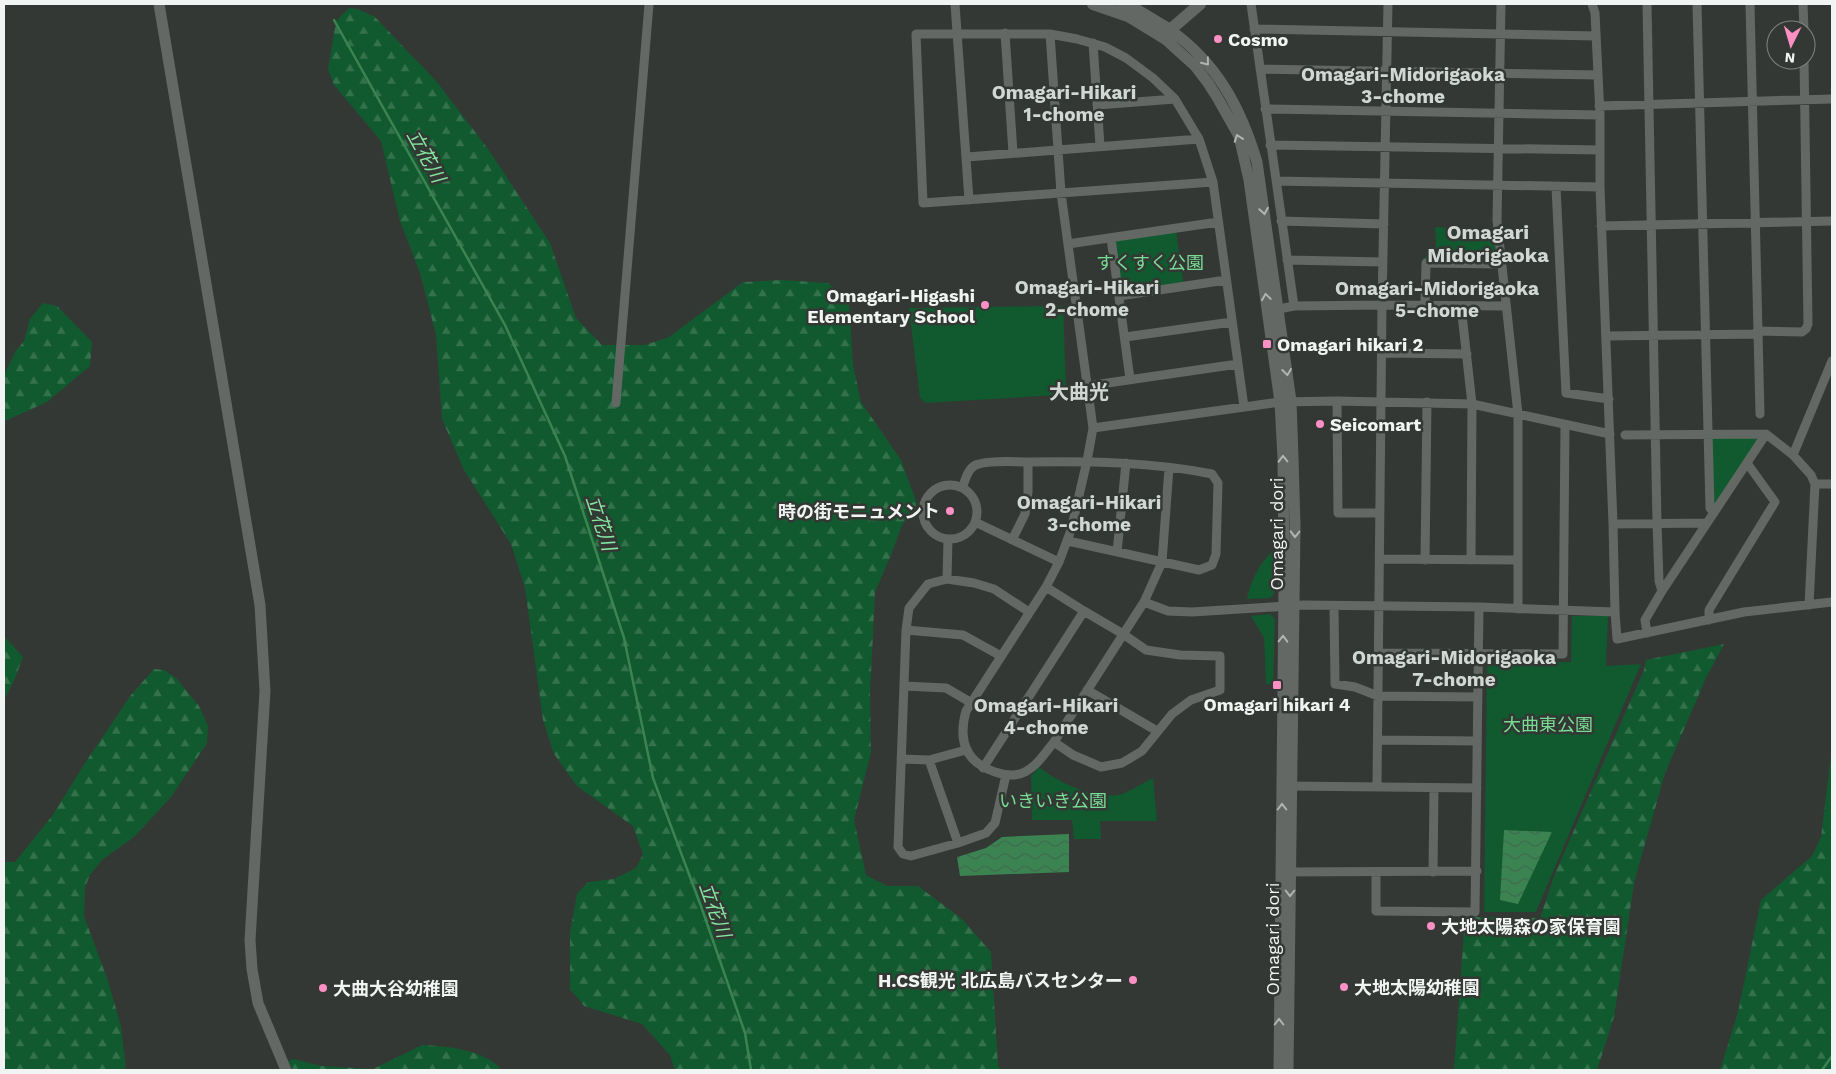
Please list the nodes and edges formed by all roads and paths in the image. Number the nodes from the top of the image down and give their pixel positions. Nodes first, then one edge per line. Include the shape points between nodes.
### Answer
1 (159, 4) edge
2 (649, 4) edge
3 (955, 4) edge
4 (1093, 4) edge
5 (1122, 4) edge
6 (1200, 4) edge
7 (1250, 4) edge
8 (1388, 4) edge
9 (1501, 4) edge
10 (1592, 4) edge
11 (1647, 4) edge
12 (1697, 4) edge
13 (1750, 4) edge
14 (1803, 4) edge
15 (1804, 20) edge
16 (1254, 29) junction
17 (1388, 32) junction
18 (957, 33) junction
19 (1005, 33) junction
20 (1050, 34) junction
21 (1167, 34) junction
22 (1500, 34) junction
23 (1596, 36) junction
24 (1093, 43) junction
25 (1260, 69) junction
26 (1804, 70) edge
27 (1387, 71) junction
28 (1499, 73) junction
29 (1598, 75) junction
30 (1176, 99) junction
31 (1832, 99) edge
32 (1804, 100) junction
33 (1699, 102) junction
34 (1752, 102) junction
35 (1649, 104) junction
36 (1097, 105) junction
37 (1266, 109) junction
38 (1599, 110) junction
39 (1386, 112) junction
40 (1499, 114) junction
41 (1199, 139) junction
42 (1270, 145) junction
43 (1100, 146) junction
44 (1386, 147) junction
45 (1058, 150) junction
46 (1498, 150) junction
47 (1600, 150) junction
48 (1014, 153) junction
49 (967, 156) junction
50 (1276, 181) junction
51 (1213, 182) junction
52 (1385, 183) junction
53 (1497, 186) junction
54 (1556, 187) junction
55 (1600, 187) junction
56 (1061, 193) junction
57 (969, 200) junction
58 (1281, 221) junction
59 (1832, 221) edge
60 (1218, 222) junction
61 (1807, 222) junction
62 (1755, 223) junction
63 (1384, 224) junction
64 (1702, 224) junction
65 (1651, 225) junction
66 (1601, 226) junction
67 (1111, 238) junction
68 (1068, 244) junction
69 (1287, 260) junction
70 (1383, 262) junction
71 (1501, 264) junction
72 (1226, 280) junction
73 (1119, 296) junction
74 (1382, 304) junction
75 (1425, 305) junction
76 (1294, 306) junction
77 (1461, 306) junction
78 (1506, 306) junction
79 (1278, 309) junction
80 (1232, 322) junction
81 (1758, 333) junction
82 (1705, 334) junction
83 (1606, 336) junction
84 (1653, 336) junction
85 (1124, 337) junction
86 (1382, 353) junction
87 (1467, 354) junction
88 (1832, 361) edge
89 (1238, 364) junction
90 (1130, 379) junction
91 (1087, 386) junction
92 (1608, 399) junction
93 (1337, 401) junction
94 (1285, 402) junction
95 (1427, 402) junction
96 (616, 403) dead end
97 (1381, 403) junction
98 (1472, 404) junction
99 (1244, 407) junction
100 (1518, 414) junction
101 (1760, 414) dead end
102 (1565, 425) junction
103 (1093, 428) junction
104 (1708, 433) junction
105 (1610, 434) junction
106 (1766, 434) junction
107 (1625, 435) dead end
108 (1656, 435) junction
109 (1793, 455) junction
110 (1087, 461) junction
111 (1028, 462) junction
112 (1747, 463) junction
113 (1126, 464) junction
114 (1169, 468) junction
115 (1815, 484) junction
116 (1832, 484) edge
117 (962, 488) junction
118 (1380, 513) junction
119 (1714, 513) junction
120 (975, 522) junction
121 (1657, 523) junction
122 (1707, 523) junction
123 (1613, 524) junction
124 (948, 539) junction
125 (1012, 540) junction
126 (1068, 541) junction
127 (1117, 552) junction
128 (1380, 559) junction
129 (1425, 560) junction
130 (1471, 560) junction
131 (1517, 560) junction
132 (1059, 562) junction
133 (1162, 562) junction
134 (947, 579) junction
135 (1046, 586) junction
136 (1662, 591) junction
137 (1144, 602) junction
138 (1832, 602) edge
139 (1809, 604) junction
140 (1289, 606) junction
141 (1334, 606) junction
142 (1379, 606) junction
143 (1479, 607) junction
144 (1518, 609) junction
145 (1564, 610) junction
146 (1084, 611) junction
147 (1028, 612) junction
148 (1614, 612) junction
149 (1709, 620) junction
150 (906, 630) junction
151 (1647, 633) junction
152 (1123, 634) junction
153 (1379, 653) junction
154 (1480, 653) junction
155 (1001, 656) junction
156 (904, 686) junction
157 (1087, 690) junction
158 (1378, 696) junction
159 (1478, 697) junction
160 (970, 702) junction
161 (1157, 731) junction
162 (1378, 740) junction
163 (1477, 740) junction
164 (1054, 742) junction
165 (966, 750) junction
166 (901, 759) junction
167 (929, 760) junction
168 (983, 768) junction
169 (1006, 775) junction
170 (1287, 786) junction
171 (1377, 786) junction
172 (1434, 788) junction
173 (1477, 788) junction
174 (958, 843) junction
175 (1477, 871) junction
176 (1286, 872) junction
177 (1376, 872) junction
178 (1433, 872) junction
179 (286, 1070) edge
180 (1278, 1070) edge
181 (1288, 1070) edge

1 - 179 street via 260,605 265,691 250,940 258,1004
2 - 96 street
3 - 18 street
4 - 21 main road
5 - 21 main road via 1142,13
6 - 21 main road
7 - 16 street
8 - 17 street
9 - 22 street
10 - 23 street
11 - 35 street
12 - 33 street
13 - 34 street
14 - 15 street
16 - 17 street
16 - 25 street
17 - 22 street
17 - 27 street
18 - 19 street
18 - 49 street
18 - 57 street via 916,34 923,203
19 - 20 street
19 - 48 street
20 - 24 street
20 - 45 street
21 -> 79 street, Omagari dori via 1194,48 1230,94 1248,130 1257,162
94 -> 21 street, Omagari dori via 1239,136 1208,83
22 - 23 street
22 - 28 street
23 - 29 street
24 - 30 street via 1126,58
24 - 36 street
25 - 27 street
25 - 37 street
26 - 32 street
27 - 28 street
27 - 39 street
28 - 29 street
28 - 40 street
29 - 38 street
30 - 36 street
30 - 41 street
31 - 32 street
32 - 34 street
32 - 61 street
33 - 34 street
33 - 35 street
33 - 64 street
34 - 62 street
35 - 38 street
35 - 65 street
36 - 43 street
37 - 39 street
37 - 42 street
38 - 40 street
38 - 47 street
39 - 40 street
39 - 44 street
40 - 46 street
41 - 43 street
41 - 51 street
42 - 44 street
42 - 50 street
43 - 45 street
44 - 46 street
44 - 52 street
45 - 48 street
45 - 56 street
46 - 47 street
46 - 53 street
47 - 55 street
48 - 49 street
49 - 57 street
50 - 52 street
50 - 58 street
51 - 56 street
51 - 60 street
52 - 53 street
52 - 63 street
53 - 54 street
53 - 71 street
54 - 55 street
54 - 92 street via 1566,393
55 - 66 street
56 - 57 street
56 - 68 street
58 - 63 street
58 - 69 street
59 - 61 street
60 - 67 street
60 - 72 street
61 - 62 street
61 - 81 street via 1806,329 1802,332
62 - 64 street
62 - 81 street
63 - 70 street
64 - 65 street
64 - 82 street
65 - 66 street
65 - 84 street
66 - 83 street
67 - 68 street
67 - 73 street
68 - 91 street
69 - 70 street
69 - 76 street
70 - 74 street
71 - 75 street via 1426,263
71 - 78 street
72 - 73 street
72 - 80 street
73 - 85 street
74 - 75 street
74 - 76 street
74 - 86 street
75 - 77 street
76 - 79 street
77 - 78 street
77 - 87 street
78 - 100 street
79 -> 94 street, Omagari dori
80 - 85 street
80 - 89 street
81 - 82 street
81 - 101 street
82 - 84 street
82 - 104 street
83 - 84 street
83 - 92 street
84 - 108 street
85 - 90 street
86 - 87 street
86 - 97 street
87 - 98 street
88 - 109 street
89 - 90 street
89 - 99 street
90 - 91 street
91 - 103 street
92 - 105 street
93 - 94 street
93 - 97 street
93 - 118 street via 1338,514
94 - 99 street
94 - 140 street, Omagari dori via 1283,458
95 - 97 street
95 - 98 street
95 - 129 street
97 - 118 street
98 - 100 street
98 - 130 street
99 - 103 street
100 - 102 street
100 - 131 street
102 - 105 street
102 - 145 street
103 - 110 street
104 - 106 street
104 - 108 street
104 - 119 street via 1710,508
105 - 123 street
106 - 109 street
106 - 112 street
107 - 108 street
108 - 121 street
109 - 115 street
110 - 111 street
110 - 113 street
110 - 126 street
111 - 117 street via 978,464 969,470
111 - 125 street via 1025,514
112 - 119 street
112 - 149 street via 1775,502 1709,610
113 - 114 street
113 - 127 street
114 - 133 street
114 - 133 street via 1212,474 1218,483 1216,554 1212,564 1198,570
115 - 116 street
115 - 139 street
117 - 120 street via 969,492 977,506
117 - 124 street via 945,485 937,488 925,501 923,509 927,526 932,533
118 - 128 street
119 - 122 street
120 - 124 street via 964,535
120 - 125 street
121 - 122 street
121 - 123 street
121 - 136 street
122 - 136 street
123 - 148 street
124 - 134 street
125 - 132 street
126 - 127 street
126 - 132 street
127 - 133 street
128 - 129 street
128 - 142 street
129 - 130 street
130 - 131 street
131 - 144 street
132 - 135 street
133 - 137 street
134 - 147 street via 994,589
134 - 150 street via 928,584 910,608
135 - 146 street
135 - 147 street
136 - 151 street via 1646,620
137 - 140 street via 1168,611 1192,612
137 - 152 street
138 - 139 street
139 - 149 street
140 - 141 street
140 - 170 street, Omagari dori
141 - 142 street
141 - 158 street via 1335,684
142 - 143 street
142 - 153 street
143 - 144 street
143 - 154 street
144 - 145 street
145 - 148 street
145 - 154 street via 1563,654
146 - 152 street
146 - 168 street
147 - 155 street
148 - 151 street via 1617,639
149 - 151 street
150 - 155 street via 963,635
150 - 156 street
152 - 157 street
152 - 161 street via 1146,650 1220,656 1220,690 1191,700
153 - 154 street
153 - 158 street
154 - 159 street
155 - 160 street
156 - 160 street via 946,688
156 - 166 street
157 - 161 street
157 - 164 street
158 - 159 street
158 - 162 street
159 - 163 street
160 - 165 street via 962,725
161 - 164 street via 1142,751 1122,763 1101,767 1073,755
162 - 163 street
162 - 171 street
163 - 173 street
164 - 169 street via 1037,764 1023,773
165 - 167 street
165 - 168 street
166 - 167 street
166 - 174 street via 898,847 903,854 911,856
167 - 174 street
168 - 169 street
169 - 174 street via 995,823 986,832
170 - 171 street
170 - 176 street, Omagari dori
171 - 172 street
172 - 173 street
172 - 178 street
173 - 175 street
175 - 177 street via 1475,912 1376,911
175 - 178 street
176 - 177 street
180 -> 176 street, Omagari dori
176 -> 181 street, Omagari dori
177 - 178 street

